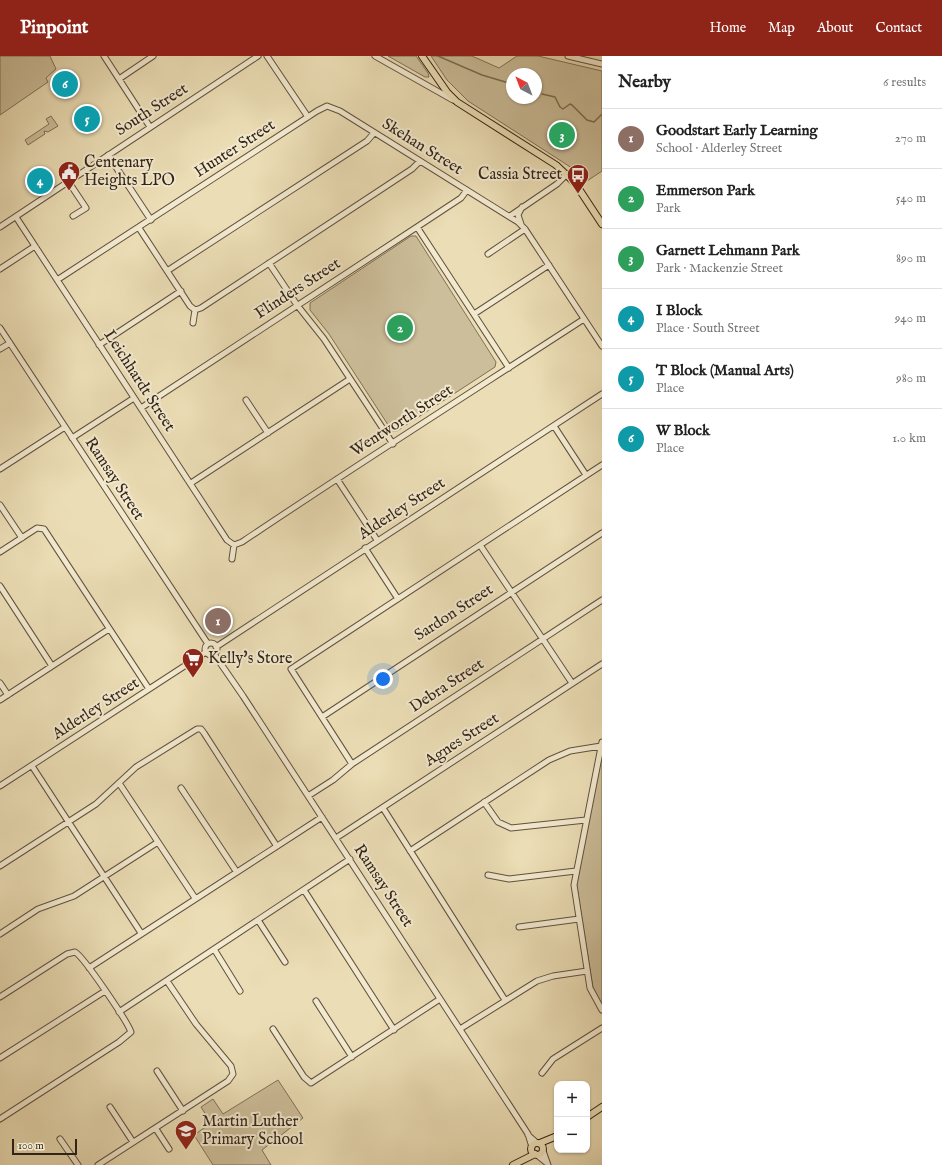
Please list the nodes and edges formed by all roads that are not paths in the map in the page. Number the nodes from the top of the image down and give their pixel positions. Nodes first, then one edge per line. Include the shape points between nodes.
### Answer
1 (104, 56) edge
2 (153, 56) edge
3 (258, 56) edge
4 (267, 56) edge
5 (375, 56) edge
6 (422, 56) edge
7 (569, 56) edge
8 (602, 64) edge
9 (119, 79) junction
10 (438, 81) junction
11 (428, 86) junction
12 (457, 102) junction
13 (327, 106) joint
14 (308, 117) junction
15 (150, 127) junction
16 (374, 133) junction
17 (108, 155) junction
18 (420, 161) junction
19 (567, 174) junction
20 (68, 181) junction
21 (467, 190) junction
22 (522, 206) junction
23 (73, 216) dead end
24 (510, 216) junction
25 (16, 217) junction
26 (150, 220) junction
27 (602, 224) edge
28 (0, 227) edge
29 (417, 227) junction
30 (523, 227) junction
31 (139, 228) junction
32 (35, 246) junction
33 (488, 254) dead end
34 (269, 263) junction
35 (549, 265) junction
36 (0, 269) edge
37 (167, 271) junction
38 (57, 280) junction
39 (181, 291) junction
40 (297, 305) junction
41 (195, 310) junction
42 (474, 314) junction
43 (584, 319) junction
44 (193, 322) dead end
45 (0, 328) edge
46 (10, 343) junction
47 (99, 345) junction
48 (602, 346) edge
49 (0, 349) edge
50 (509, 368) junction
51 (350, 379) junction
52 (602, 394) edge
53 (134, 398) junction
54 (246, 400) dead end
55 (141, 408) junction
56 (554, 426) junction
57 (65, 427) junction
58 (268, 433) junction
59 (72, 438) junction
60 (393, 444) junction
61 (602, 465) edge
62 (0, 469) edge
63 (586, 475) junction
64 (337, 479) junction
65 (191, 483) junction
66 (0, 505) edge
67 (602, 533) edge
68 (22, 538) junction
69 (377, 540) junction
70 (234, 545) junction
71 (480, 545) junction
72 (365, 548) junction
73 (0, 552) edge
74 (232, 559) dead end
75 (0, 586) edge
76 (511, 592) junction
77 (398, 598) junction
78 (602, 600) edge
79 (109, 629) junction
80 (542, 639) junction
81 (208, 644) junction
82 (216, 647) junction
83 (206, 652) junction
84 (214, 654) junction
85 (602, 664) edge
86 (52, 666) junction
87 (0, 684) edge
88 (572, 684) junction
89 (149, 689) junction
90 (8, 695) junction
91 (0, 700) edge
92 (322, 717) junction
93 (601, 744) edge
94 (352, 764) junction
95 (32, 766) junction
96 (119, 783) junction
97 (0, 786) edge
98 (182, 788) dead end
99 (308, 796) junction
100 (484, 802) junction
101 (383, 808) junction
102 (322, 817) junction
103 (586, 820) junction
104 (68, 822) junction
105 (336, 838) junction
106 (158, 842) junction
107 (276, 845) junction
108 (410, 851) junction
109 (350, 859) junction
110 (0, 866) edge
111 (236, 871) junction
112 (576, 871) junction
113 (488, 875) dead end
114 (105, 877) junction
115 (304, 890) junction
116 (195, 898) junction
117 (579, 919) junction
118 (258, 920) junction
119 (520, 927) dead end
120 (141, 933) junction
121 (0, 934) edge
122 (214, 950) junction
123 (285, 962) dead end
124 (89, 968) junction
125 (587, 971) junction
126 (167, 981) junction
127 (105, 991) junction
128 (240, 991) dead end
129 (0, 997) edge
130 (440, 999) junction
131 (505, 1000) junction
132 (316, 1001) dead end
133 (602, 1010) edge
134 (119, 1012) junction
135 (602, 1028) edge
136 (273, 1029) dead end
137 (460, 1029) junction
138 (394, 1030) junction
139 (352, 1057) junction
140 (0, 1058) edge
141 (157, 1071) dead end
142 (542, 1073) dead end
143 (110, 1107) dead end
144 (602, 1107) edge
145 (183, 1111) junction
146 (590, 1115) edge
147 (0, 1119) edge
148 (156, 1129) junction
149 (554, 1138) edge
150 (60, 1139) dead end
151 (133, 1142) junction
152 (169, 1148) dead end
153 (537, 1149) junction
154 (548, 1164) edge
155 (78, 1165) edge
156 (98, 1165) edge
157 (513, 1165) edge

1 - 9 street
2 - 9 street
3 - 15 street, South Street
4 - 14 street
5 - 11 street
6 - 10 main road
7 - 8 street
9 - 15 street
10 - 11 street
10 - 12 main road
11 - 12 street
12 - 19 main road
13 - 14 street, Hunter Street
13 - 16 street, Skehan Street via 340,111
14 - 26 street, Hunter Street
15 - 17 street, South Street
16 - 18 street, Skehan Street
16 - 37 street via 360,145
17 - 20 street, South Street
17 - 26 street
18 - 21 street, Skehan Street
18 - 34 street via 412,169
19 - 22 street via 557,184
19 - 27 main road
20 - 23 street via 86,208
20 - 25 street, South Street
21 - 24 street, Skehan Street
21 - 29 street, Flinders Street via 461,198
22 - 24 street
22 - 30 street via 518,215
24 - 30 street, Skehan Street
25 - 28 street, South Street
25 - 32 street, Leichhardt Street
26 - 31 street, Hunter Street
29 - 40 street, Flinders Street
29 - 42 street
30 - 33 street
30 - 35 street, Skehan Street
31 - 37 street
31 - 38 street, Hunter Street
32 - 36 street
32 - 38 street, Leichhardt Street
34 - 40 street
34 - 41 street
35 - 42 street
35 - 43 street, Skehan Street
37 - 39 street
38 - 47 street, Leichhardt Street
39 - 41 street
39 - 47 street
40 - 51 street via 324,339
40 - 55 street, Flinders Street
41 - 44 street
42 - 50 street
43 - 48 street, Skehan Street
43 - 50 street, Wentworth Street
45 - 46 street, Ramsay Street
46 - 49 street
46 - 57 street, Ramsay Street
47 - 53 street, Leichhardt Street
50 - 60 street, Wentworth Street
51 - 58 street
51 - 60 street
52 - 56 street, Alderley Street
53 - 55 street, Leichhardt Street
53 - 59 street
54 - 58 street
55 - 65 street, Leichhardt Street
56 - 63 street
56 - 69 street, Alderley Street
57 - 59 street, Ramsay Street
57 - 62 street
58 - 65 street
59 - 81 street, Ramsay Street
60 - 64 street, Wentworth Street
61 - 63 street
63 - 71 street
64 - 69 street
64 - 70 street, Wentworth Street
65 - 70 street, Leichhardt Street via 227,540
66 - 68 street
67 - 76 street, Sardon Street
68 - 73 street
68 - 79 street via 42,528
69 - 72 street, Alderley Street
70 - 74 street
71 - 76 street
71 - 77 street
72 - 77 street
72 - 82 street, Alderley Street
75 - 86 street
76 - 80 street
76 - 92 street, Sardon Street
77 - 92 street via 288,669
78 - 80 street, Debra Street
79 - 86 street
79 - 89 street
80 - 88 street
80 - 94 street, Debra Street
81 - 82 street via 214,643
81 - 83 street via 205,647
82 - 84 street
83 - 84 street
83 - 89 street, Alderley Street
84 - 99 street, Ramsay Street
85 - 88 street, Agnes Street
86 - 90 street
87 - 90 street
88 - 101 street, Agnes Street
89 - 95 street, Alderley Street
90 - 91 street
92 - 94 street
93 - 100 street via 556,756
93 - 103 street
94 - 99 street, Debra Street
95 - 97 street, Alderley Street
95 - 104 street
96 - 104 street via 101,800
96 - 106 street
96 - 107 street via 136,768 192,731 201,729
98 - 111 street
99 - 102 street, Ramsay Street
100 - 103 street via 498,822 511,828
100 - 108 street
101 - 105 street, Agnes Street
101 - 108 street
102 - 105 street, Ramsay Street
102 - 107 street
103 - 112 street
104 - 110 street
104 - 114 street
105 - 109 street, Ramsay Street
106 - 114 street
106 - 116 street
107 - 111 street
108 - 131 street
109 - 115 street
109 - 130 street, Ramsay Street
111 - 116 street
112 - 113 street via 509,879
112 - 117 street via 574,885
114 - 120 street
114 - 121 street via 74,896 38,909
115 - 118 street
115 - 138 street
116 - 120 street
117 - 119 street
117 - 125 street
118 - 122 street
118 - 123 street
120 - 124 street
122 - 126 street
122 - 128 street
124 - 127 street
124 - 129 street via 81,956 74,952 67,954
125 - 131 street via 542,979
125 - 133 street via 591,991
126 - 134 street
126 - 145 street via 196,1024 233,1070 228,1082
127 - 134 street
127 - 140 street
130 - 137 street, Ramsay Street
130 - 138 street
131 - 137 street
132 - 139 street
134 - 147 street via 131,1032 124,1039
135 - 142 street via 553,1059
136 - 139 street via 304,1077 311,1083
137 - 153 street, Ramsay Street
138 - 139 street
141 - 145 street
143 - 151 street
144 - 146 main road
145 - 148 street
148 - 151 street
148 - 152 street
149 - 153 main road
150 - 155 street
151 - 156 street
153 - 154 street
153 - 157 main road

